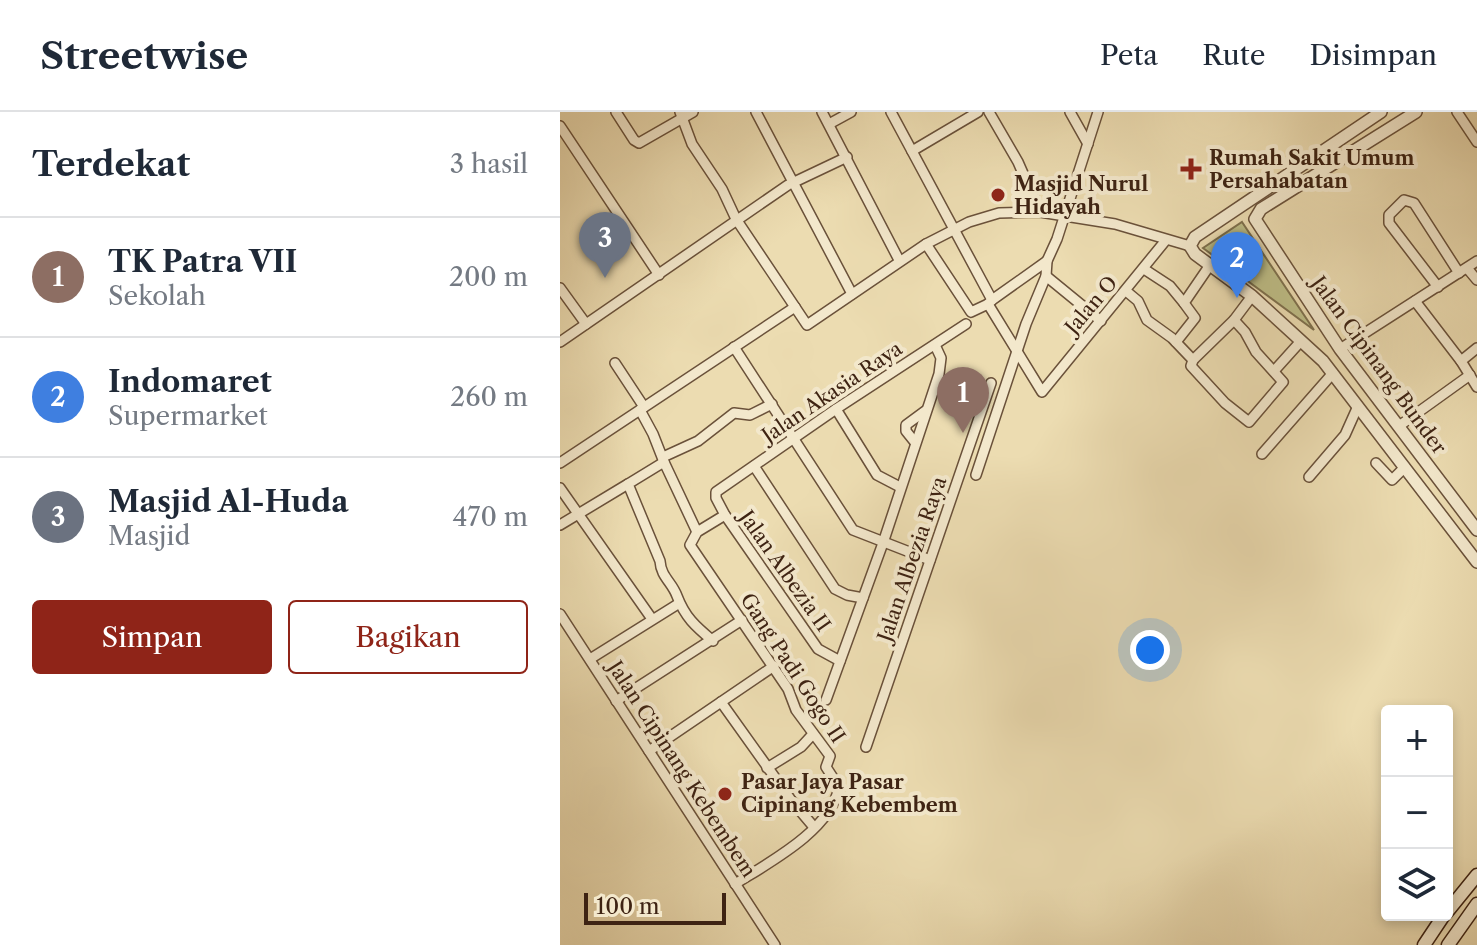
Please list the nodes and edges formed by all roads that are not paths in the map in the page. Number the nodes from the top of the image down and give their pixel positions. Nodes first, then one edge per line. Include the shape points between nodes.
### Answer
1 (616, 112) edge
2 (693, 112) edge
3 (756, 112) edge
4 (822, 112) edge
5 (851, 112) edge
6 (891, 112) edge
7 (978, 112) edge
8 (989, 112) edge
9 (1070, 112) edge
10 (1098, 112) edge
11 (1381, 112) edge
12 (1416, 112) edge
13 (1457, 112) edge
14 (681, 115) edge
15 (829, 124) junction
16 (560, 126) edge
17 (1335, 141) junction
18 (1477, 142) edge
19 (1088, 144) junction
20 (912, 151) junction
21 (1345, 156) junction
22 (847, 157) junction
23 (794, 182) junction
24 (1040, 212) junction
25 (1065, 216) junction
26 (739, 217) junction
27 (955, 230) junction
28 (1166, 240) junction
29 (926, 244) junction
30 (1190, 246) junction
31 (899, 260) junction
32 (1047, 261) junction
33 (1477, 261) edge
34 (1210, 265) junction
35 (1144, 269) junction
36 (1463, 270) junction
37 (659, 275) junction
38 (1046, 276) junction
39 (1477, 280) edge
40 (1438, 287) junction
41 (560, 288) edge
42 (1126, 291) junction
43 (852, 294) junction
44 (1252, 296) junction
45 (1415, 301) junction
46 (990, 302) junction
47 (1184, 303) junction
48 (795, 307) junction
49 (1234, 320) junction
50 (1101, 321) junction
51 (586, 324) junction
52 (812, 324) junction
53 (966, 324) dead end
54 (1301, 341) junction
55 (560, 342) edge
56 (1176, 342) junction
57 (935, 345) junction
58 (734, 347) junction
59 (1477, 348) edge
60 (1340, 349) junction
61 (1018, 351) junction
62 (1193, 360) junction
63 (1461, 361) junction
64 (615, 363) dead end
65 (1274, 371) junction
66 (1333, 373) junction
67 (1470, 375) junction
68 (991, 383) dead end
69 (1477, 387) edge
70 (772, 404) junction
71 (1358, 406) junction
72 (642, 408) junction
73 (836, 409) junction
74 (1399, 426) junction
75 (795, 439) junction
76 (1262, 454) dead end
77 (664, 460) junction
78 (560, 463) edge
79 (1376, 463) dead end
80 (754, 466) junction
81 (1405, 467) junction
82 (976, 475) dead end
83 (1309, 477) dead end
84 (628, 484) junction
85 (900, 487) junction
86 (560, 488) edge
87 (717, 490) joint
88 (576, 515) junction
89 (725, 515) junction
90 (560, 525) edge
91 (1477, 530) edge
92 (697, 532) junction
93 (883, 543) junction
94 (1472, 548) edge
95 (930, 560) junction
96 (1477, 562) edge
97 (863, 598) junction
98 (678, 604) junction
99 (560, 614) edge
100 (652, 619) junction
101 (742, 620) junction
102 (713, 641) junction
103 (590, 659) junction
104 (840, 661) junction
105 (774, 666) junction
106 (826, 700) dead end
107 (616, 701) junction
108 (721, 702) junction
109 (813, 734) junction
110 (866, 747) dead end
111 (649, 751) junction
112 (767, 768) junction
113 (813, 826) junction
114 (1477, 875) edge
115 (735, 884) junction
116 (1453, 904) edge
117 (1477, 904) edge
118 (1440, 921) edge
119 (775, 945) edge
120 (1424, 945) edge
121 (1448, 945) edge

1 - 14 street via 639,143
2 - 14 street
3 - 23 street
4 - 15 street
5 - 15 street
6 - 20 street
7 - 20 street
8 - 24 street
9 - 19 street
10 - 19 street
11 - 17 street
12 - 21 street
13 - 18 street
14 - 26 street via 692,144
15 - 22 street
16 - 37 street
17 - 21 street
17 - 30 street via 1195,237
19 - 25 street
20 - 27 street
21 - 60 street, Jalan Cipinang Bunder via 1261,209 1255,219
22 - 23 street
22 - 31 street
23 - 26 street
23 - 43 street
24 - 25 street
24 - 27 street via 999,213
25 - 28 street
25 - 32 street
26 - 37 street
26 - 48 street
26 - 52 street
27 - 29 street
27 - 46 street
28 - 30 street
28 - 35 street, Jalan O
29 - 31 street
29 - 46 street via 971,312
30 - 34 street, Jalan Cipinang Bunder
31 - 43 street
32 - 38 street
32 - 46 street
33 - 36 street
34 - 44 street, Jalan Cipinang Bunder
34 - 47 street
35 - 42 street, Jalan O
35 - 47 street
36 - 39 street
36 - 40 street
36 - 40 street via 1414,203 1404,200 1389,215 1389,223
37 - 51 street
38 - 50 street
38 - 61 street
40 - 45 street
41 - 51 street
42 - 50 street, Jalan O
42 - 56 street via 1147,320
43 - 52 street
44 - 49 street
44 - 54 street, Jalan Cipinang Bunder
45 - 60 street
45 - 63 street
46 - 61 street
47 - 56 street via 1195,318
48 - 52 street via 806,324
48 - 58 street
49 - 62 street
49 - 65 street
50 - 61 street, Jalan O via 1042,392
51 - 55 street
53 - 57 street, Jalan Akasia Raya
54 - 65 street
54 - 66 street, Jalan Cipinang Bunder
56 - 62 street
57 - 73 street, Jalan Akasia Raya
57 - 85 street via 941,365
58 - 70 street
58 - 72 street
59 - 63 street
60 - 74 street, Jalan Cipinang Bunder
61 - 82 street
62 - 65 street via 1191,366 1248,422 1282,386
63 - 67 street
64 - 72 street
66 - 71 street, Jalan Cipinang Bunder
66 - 76 street
67 - 69 street
67 - 74 street
68 - 95 street, Jalan Albezia Raya
70 - 75 street
70 - 77 street via 750,415 734,413
71 - 81 street, Jalan Cipinang Bunder
71 - 83 street via 1345,435
72 - 77 street
72 - 78 street
73 - 75 street, Jalan Akasia Raya
73 - 85 street via 877,475
74 - 91 street, Jalan Cipinang Bunder
75 - 80 street, Jalan Akasia Raya
75 - 93 street via 853,530
77 - 84 street
77 - 92 street
79 - 81 street via 1392,480
80 - 87 street, Jalan Akasia Raya
80 - 97 street via 835,589
81 - 94 street, Jalan Cipinang Bunder
84 - 88 street
84 - 98 street
85 - 93 street
86 - 88 street
87 - 89 street, Jalan Albezia II
88 - 90 street
88 - 100 street
89 - 92 street
89 - 104 street, Jalan Albezia II via 818,649
92 - 101 street, Gang Padi Gogo II via 690,545
93 - 95 street
93 - 97 street
94 - 96 street, Jalan Cipinang Bunder
95 - 110 street, Jalan Albezia Raya
97 - 104 street
98 - 100 street
98 - 102 street
99 - 103 street, Jalan Cipinang Kebembem
100 - 103 street
101 - 102 street
101 - 105 street, Gang Padi Gogo II
102 - 107 street
103 - 107 street, Jalan Cipinang Kebembem
104 - 106 street
105 - 108 street
105 - 109 street, Gang Padi Gogo II
107 - 111 street, Jalan Cipinang Kebembem
108 - 111 street
108 - 112 street
109 - 112 street
109 - 113 street, Gang Padi Gogo II via 830,756 826,767 839,787 833,808
111 - 115 street, Jalan Cipinang Kebembem
112 - 113 street
113 - 115 street via 793,848
114 - 116 main road
115 - 119 street, Jalan Cipinang Kebembem
117 - 121 main road
118 - 120 main road

